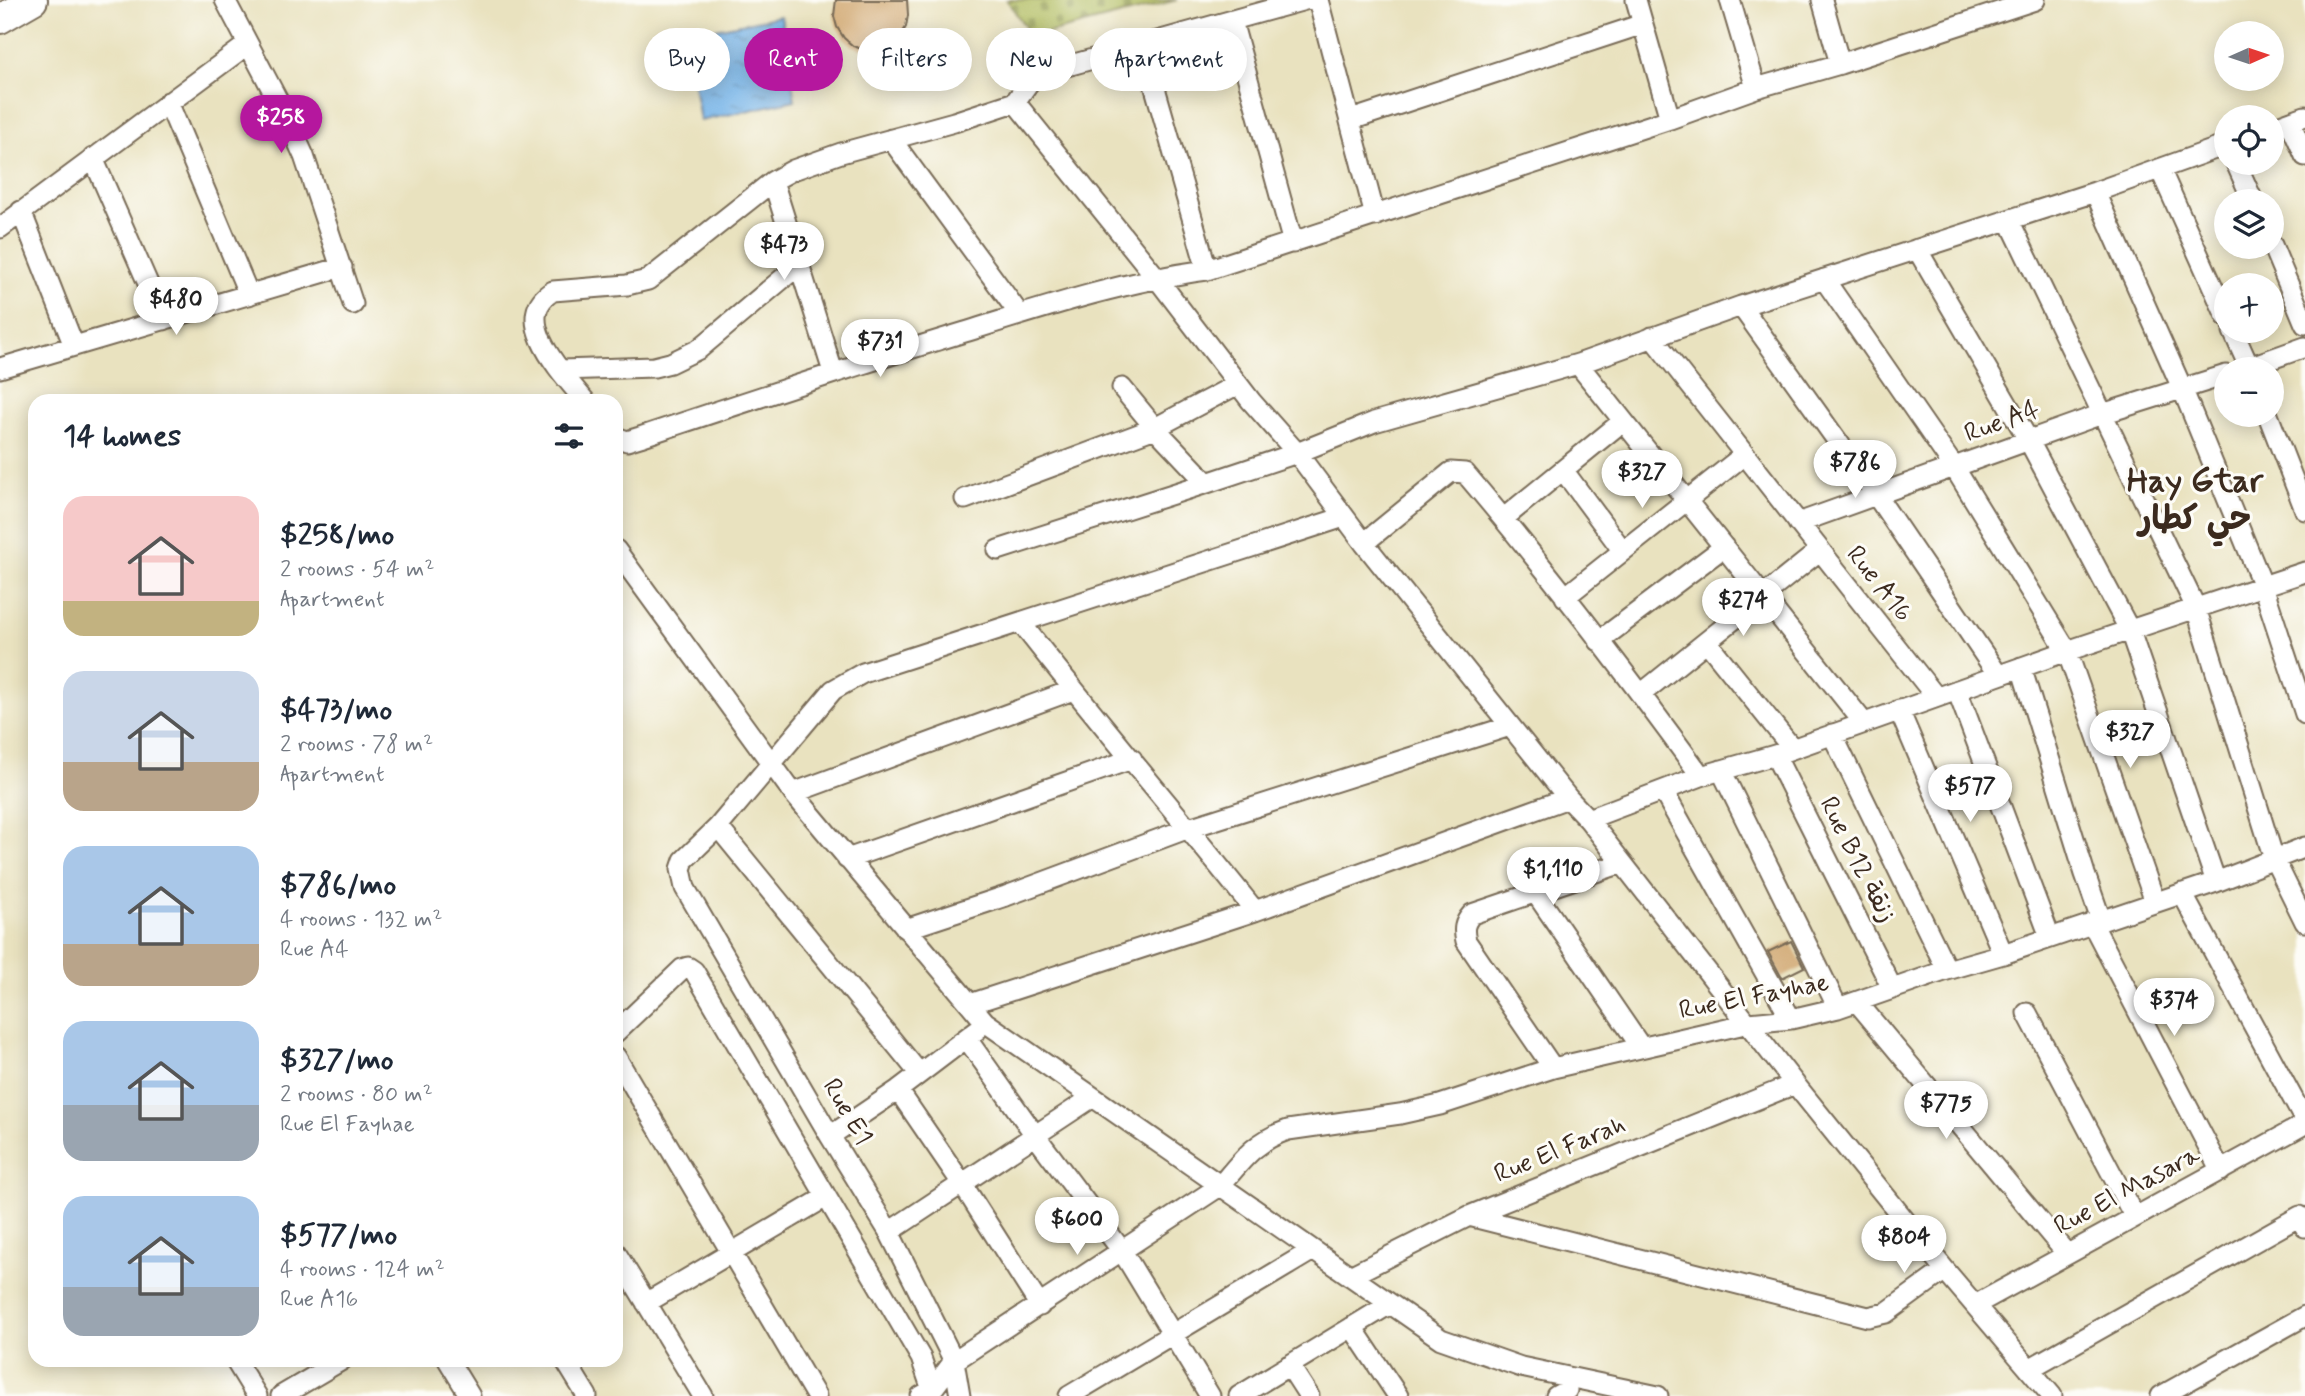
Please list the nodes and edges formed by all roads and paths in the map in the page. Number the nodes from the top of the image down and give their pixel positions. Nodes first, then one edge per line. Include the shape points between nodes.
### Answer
1 (33, 0) edge
2 (225, 0) edge
3 (1305, 0) edge
4 (1318, 0) edge
5 (1636, 0) edge
6 (1730, 0) edge
7 (1822, 0) edge
8 (2035, 0) edge
9 (0, 19) edge
10 (1232, 21) junction
11 (1643, 24) junction
12 (1207, 28) edge
13 (248, 44) junction
14 (1090, 60) edge
15 (1840, 64) junction
16 (1756, 88) junction
17 (1156, 91) edge
18 (169, 102) junction
19 (1015, 102) junction
20 (1670, 119) junction
21 (1351, 120) junction
22 (2289, 122) edge
23 (891, 139) junction
24 (2214, 149) edge
25 (2305, 156) edge
26 (93, 158) junction
27 (2160, 169) junction
28 (773, 181) junction
29 (2095, 192) junction
30 (22, 211) junction
31 (1375, 216) junction
32 (2009, 220) junction
33 (0, 228) edge
34 (1293, 243) junction
35 (1917, 249) junction
36 (2278, 259) edge
37 (800, 264) junction
38 (342, 267) junction
39 (1207, 270) junction
40 (1156, 277) junction
41 (1824, 279) junction
42 (2214, 289) edge
43 (249, 295) junction
44 (353, 304) dead end
45 (1741, 306) junction
46 (1020, 315) junction
47 (164, 320) junction
48 (2305, 324) edge
49 (1653, 337) junction
50 (74, 346) junction
51 (2305, 347) edge
52 (2279, 357) edge
53 (1578, 364) junction
54 (0, 368) edge
55 (561, 370) junction
56 (833, 372) junction
57 (2214, 378) edge
58 (1238, 384) junction
59 (1122, 388) dead end
60 (2182, 388) junction
61 (580, 394) edge
62 (2102, 414) junction
63 (1623, 421) junction
64 (2273, 427) edge
65 (1155, 428) junction
66 (623, 440) edge
67 (2028, 441) junction
68 (1297, 453) junction
69 (1744, 455) junction
70 (1954, 467) junction
71 (1563, 470) junction
72 (1207, 483) junction
73 (1877, 495) junction
74 (965, 499) dead end
75 (1686, 501) junction
76 (2305, 510) edge
77 (1344, 517) junction
78 (1504, 518) junction
79 (1798, 523) junction
80 (1364, 543) junction
81 (1724, 547) junction
82 (998, 550) dead end
83 (1623, 551) junction
84 (1819, 551) junction
85 (623, 560) edge
86 (2305, 572) edge
87 (2263, 586) junction
88 (1763, 596) junction
89 (1565, 597) junction
90 (2196, 608) junction
91 (1021, 623) junction
92 (2130, 631) junction
93 (1599, 641) junction
94 (1707, 642) junction
95 (2067, 651) junction
96 (2021, 667) junction
97 (1998, 675) junction
98 (1073, 690) junction
99 (1957, 690) junction
100 (1641, 694) junction
101 (1936, 697) junction
102 (1899, 710) junction
103 (2305, 714) edge
104 (1864, 723) junction
105 (1510, 726) junction
106 (1832, 734) junction
107 (1784, 751) junction
108 (1132, 759) junction
109 (771, 763) junction
110 (1721, 770) junction
111 (1701, 776) junction
112 (1663, 791) junction
113 (793, 793) junction
114 (1567, 798) junction
115 (1588, 819) junction
116 (718, 827) junction
117 (1189, 828) junction
118 (2305, 847) edge
119 (847, 859) junction
120 (2274, 859) junction
121 (1622, 863) junction
122 (2216, 882) junction
123 (1535, 892) junction
124 (2182, 893) junction
125 (2155, 902) junction
126 (1255, 911) junction
127 (2096, 922) junction
128 (2305, 922) edge
129 (906, 929) junction
130 (2050, 937) junction
131 (2003, 954) junction
132 (1947, 970) junction
133 (1892, 988) junction
134 (970, 1004) junction
135 (1848, 1005) junction
136 (2027, 1013) dead end
137 (1791, 1019) junction
138 (985, 1022) junction
139 (1749, 1023) junction
140 (623, 1025) edge
141 (967, 1039) junction
142 (1641, 1047) junction
143 (1553, 1068) junction
144 (623, 1070) edge
145 (919, 1073) junction
146 (1795, 1084) junction
147 (898, 1090) junction
148 (1093, 1097) junction
149 (2305, 1123) edge
150 (1035, 1135) junction
151 (830, 1136) junction
152 (2221, 1171) junction
153 (961, 1182) junction
154 (1220, 1186) junction
155 (826, 1197) junction
156 (1469, 1216) junction
157 (2134, 1216) junction
158 (2305, 1227) edge
159 (889, 1232) junction
160 (1313, 1250) junction
161 (1122, 1251) junction
162 (732, 1253) junction
163 (2066, 1254) junction
164 (623, 1265) edge
165 (1945, 1270) junction
166 (1350, 1276) junction
167 (646, 1303) junction
168 (1390, 1304) junction
169 (1975, 1305) junction
170 (1040, 1306) junction
171 (2305, 1316) edge
172 (1352, 1327) junction
173 (1172, 1333) junction
174 (954, 1361) junction
175 (1289, 1365) junction
176 (239, 1367) edge
177 (330, 1367) edge
178 (452, 1367) edge
179 (569, 1367) edge
180 (2029, 1369) junction
181 (1566, 1390) edge
182 (927, 1393) edge
183 (257, 1396) edge
184 (281, 1396) edge
185 (470, 1396) edge
186 (587, 1396) edge
187 (703, 1396) edge
188 (816, 1396) edge
189 (960, 1396) edge
190 (1069, 1396) edge
191 (1210, 1396) edge
192 (1239, 1396) edge
193 (1309, 1396) edge
194 (1398, 1396) edge
195 (1658, 1396) edge
196 (2052, 1396) edge
197 (2161, 1396) edge

1 - 9 street
2 - 13 street
3 - 10 street
4 - 21 street
5 - 11 street
6 - 16 street
7 - 15 street
8 - 15 street
10 - 12 street
10 - 34 street
11 - 20 street
11 - 21 street
13 - 18 street
13 - 38 street via 304,156
14 - 19 street via 1033,76
15 - 16 street
16 - 20 street
17 - 39 street
18 - 26 street
18 - 43 street
19 - 23 street
19 - 40 street
20 - 31 street
21 - 31 street
22 - 25 street
23 - 28 street
23 - 46 street
24 - 27 street
26 - 30 street
26 - 47 street
27 - 29 street
27 - 42 street
28 - 37 street
28 - 55 street via 648,280 564,289 545,296 535,326
29 - 32 street
29 - 60 street
30 - 33 street
30 - 50 street
31 - 34 street
32 - 35 street
32 - 62 street
34 - 39 street
35 - 41 street
35 - 67 street
36 - 48 street
37 - 55 street via 684,357 654,367
37 - 56 street
38 - 43 street
38 - 44 street
39 - 40 street
40 - 46 street
40 - 58 street
41 - 45 street
41 - 70 street
43 - 47 street
45 - 49 street
45 - 73 street
46 - 56 street
47 - 50 street
49 - 53 street
49 - 69 street, Rue A16
50 - 54 street
51 - 52 street
53 - 63 street
53 - 68 street via 1374,422
55 - 61 street
56 - 66 street
57 - 60 street, Rue A4
58 - 65 street
58 - 68 street
59 - 65 street
60 - 62 street, Rue A4
60 - 87 street
62 - 67 street, Rue A4
62 - 90 street
63 - 71 street
63 - 75 street
64 - 76 street
65 - 72 street
65 - 74 street
67 - 70 street, Rue A4
67 - 92 street
68 - 72 street
68 - 77 street
69 - 75 street
69 - 79 street, Rue A16
70 - 73 street, Rue A4
70 - 95 street
71 - 78 street
71 - 83 street
72 - 82 street
73 - 79 street, Rue A4
73 - 97 street
75 - 81 street
75 - 83 street
77 - 80 street
77 - 91 street
78 - 80 street via 1465,473 1451,472
78 - 89 street
79 - 84 street, Rue A16
80 - 105 street
81 - 88 street
81 - 93 street
83 - 89 street
84 - 88 street
84 - 101 street, Rue A16
85 - 109 street
86 - 87 street
87 - 90 street
87 - 103 street
88 - 94 street
88 - 104 street
89 - 93 street
90 - 92 street
90 - 120 street
91 - 98 street
91 - 109 street via 848,680 833,690
92 - 95 street
92 - 122 street
93 - 100 street
94 - 100 street
94 - 107 street, Rue B12 زنقة
95 - 96 street
95 - 125 street
96 - 97 street
96 - 127 street
97 - 99 street
98 - 108 street
98 - 113 street
99 - 101 street
99 - 130 street
100 - 111 street
101 - 102 street
102 - 104 street
102 - 131 street
104 - 106 street
105 - 114 street
105 - 117 street
106 - 107 street
106 - 132 street
107 - 110 street
107 - 133 street, Rue B12 زنقة
108 - 117 street
108 - 119 street
109 - 113 street
109 - 116 street
110 - 111 street
110 - 135 street
111 - 112 street
112 - 115 street
112 - 137 street
113 - 119 street
114 - 115 street
114 - 126 street
115 - 121 street
116 - 145 street
116 - 151 street, Rue E1 via 684,860 685,888
117 - 126 street
117 - 129 street
118 - 120 street, Rue El Fayhae
119 - 129 street
120 - 122 street, Rue El Fayhae
120 - 128 street
121 - 123 street
121 - 139 street
122 - 124 street, Rue El Fayhae
123 - 142 street
123 - 143 street via 1472,914 1464,930 1466,941
124 - 125 street, Rue El Fayhae
124 - 149 street
125 - 127 street, Rue El Fayhae
126 - 134 street
127 - 130 street, Rue El Fayhae
127 - 152 street
129 - 134 street
130 - 131 street, Rue El Fayhae
131 - 132 street, Rue El Fayhae
132 - 133 street, Rue El Fayhae
133 - 135 street, Rue El Fayhae
134 - 138 street
135 - 137 street, Rue El Fayhae
135 - 163 street
136 - 157 street
137 - 139 street, Rue El Fayhae
138 - 141 street
138 - 148 street
139 - 142 street, Rue El Fayhae
139 - 146 street
140 - 155 street via 682,969 694,971
141 - 145 street
141 - 150 street
142 - 143 street, Rue El Fayhae
143 - 154 street, Rue El Fayhae via 1440,1105 1271,1136 1252,1149
144 - 162 street
145 - 147 street
146 - 156 street, Rue El Farah
146 - 165 street
147 - 151 street
147 - 153 street
148 - 150 street
148 - 154 street
149 - 152 street, Rue El Masara
150 - 153 street
150 - 161 street
151 - 159 street, Rue E1
152 - 157 street, Rue El Masara
153 - 159 street
153 - 170 street
154 - 160 street
154 - 161 street, Rue El Fayhae
155 - 162 street
155 - 182 street via 921,1358
156 - 165 street via 1868,1317 1886,1313
156 - 166 street, Rue El Farah
157 - 163 street, Rue El Masara
158 - 180 street via 2300,1216
159 - 174 street, Rue E1
160 - 166 street
160 - 173 street
161 - 170 street, Rue El Fayhae
161 - 173 street
162 - 167 street
162 - 188 street
163 - 169 street, Rue El Masara
164 - 167 street
165 - 169 street
166 - 168 street
167 - 187 street
168 - 172 street
168 - 181 street via 1441,1339 1521,1367
169 - 180 street
170 - 174 street, Rue El Fayhae
171 - 197 street
172 - 175 street
172 - 194 street
173 - 190 street
173 - 191 street
174 - 182 street
174 - 189 street, Rue E1
175 - 192 street
175 - 193 street
176 - 183 street
177 - 184 street
178 - 185 street
179 - 186 street
180 - 196 street
181 - 195 street

